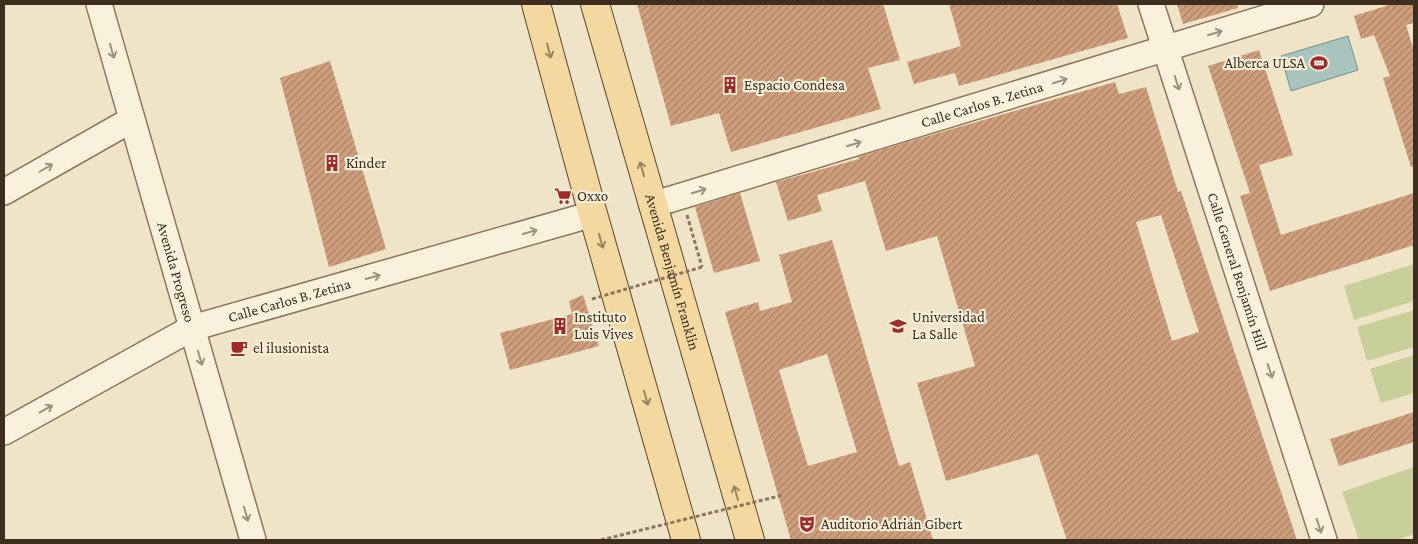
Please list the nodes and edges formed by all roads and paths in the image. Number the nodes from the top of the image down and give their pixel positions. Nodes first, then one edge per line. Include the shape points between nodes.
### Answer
1 (99, 4) edge
2 (536, 4) edge
3 (595, 4) edge
4 (1151, 4) edge
5 (1310, 4) edge
6 (1165, 48) junction
7 (131, 120) junction
8 (4, 192) edge
9 (681, 197) junction
10 (652, 206) junction
11 (593, 214) junction
12 (592, 299) dead end
13 (192, 328) junction
14 (4, 432) edge
15 (783, 495) dead end
16 (253, 540) edge
17 (601, 540) edge
18 (686, 540) edge
19 (750, 540) edge
20 (1324, 540) edge

1 -> 7 street, Avenida Progreso
2 -> 11 main road
10 -> 3 main road, Avenida Benjamín Franklin
4 - 6 street, Calle General Benjamín Hill
6 -> 5 street, Calle Carlos B. Zetina
9 -> 6 street, Calle Carlos B. Zetina
6 -> 20 street, Calle General Benjamín Hill
8 -> 7 street
7 - 13 street, Avenida Progreso
9 - 10 street, Calle Carlos B. Zetina
9 - 12 path, bridge via 702,268
19 -> 10 main road, Avenida Benjamín Franklin
13 -> 11 street, Calle Carlos B. Zetina
11 -> 18 main road
14 -> 13 street, Calle Carlos B. Zetina
13 -> 16 street, Avenida Progreso
15 - 17 path, bridge

